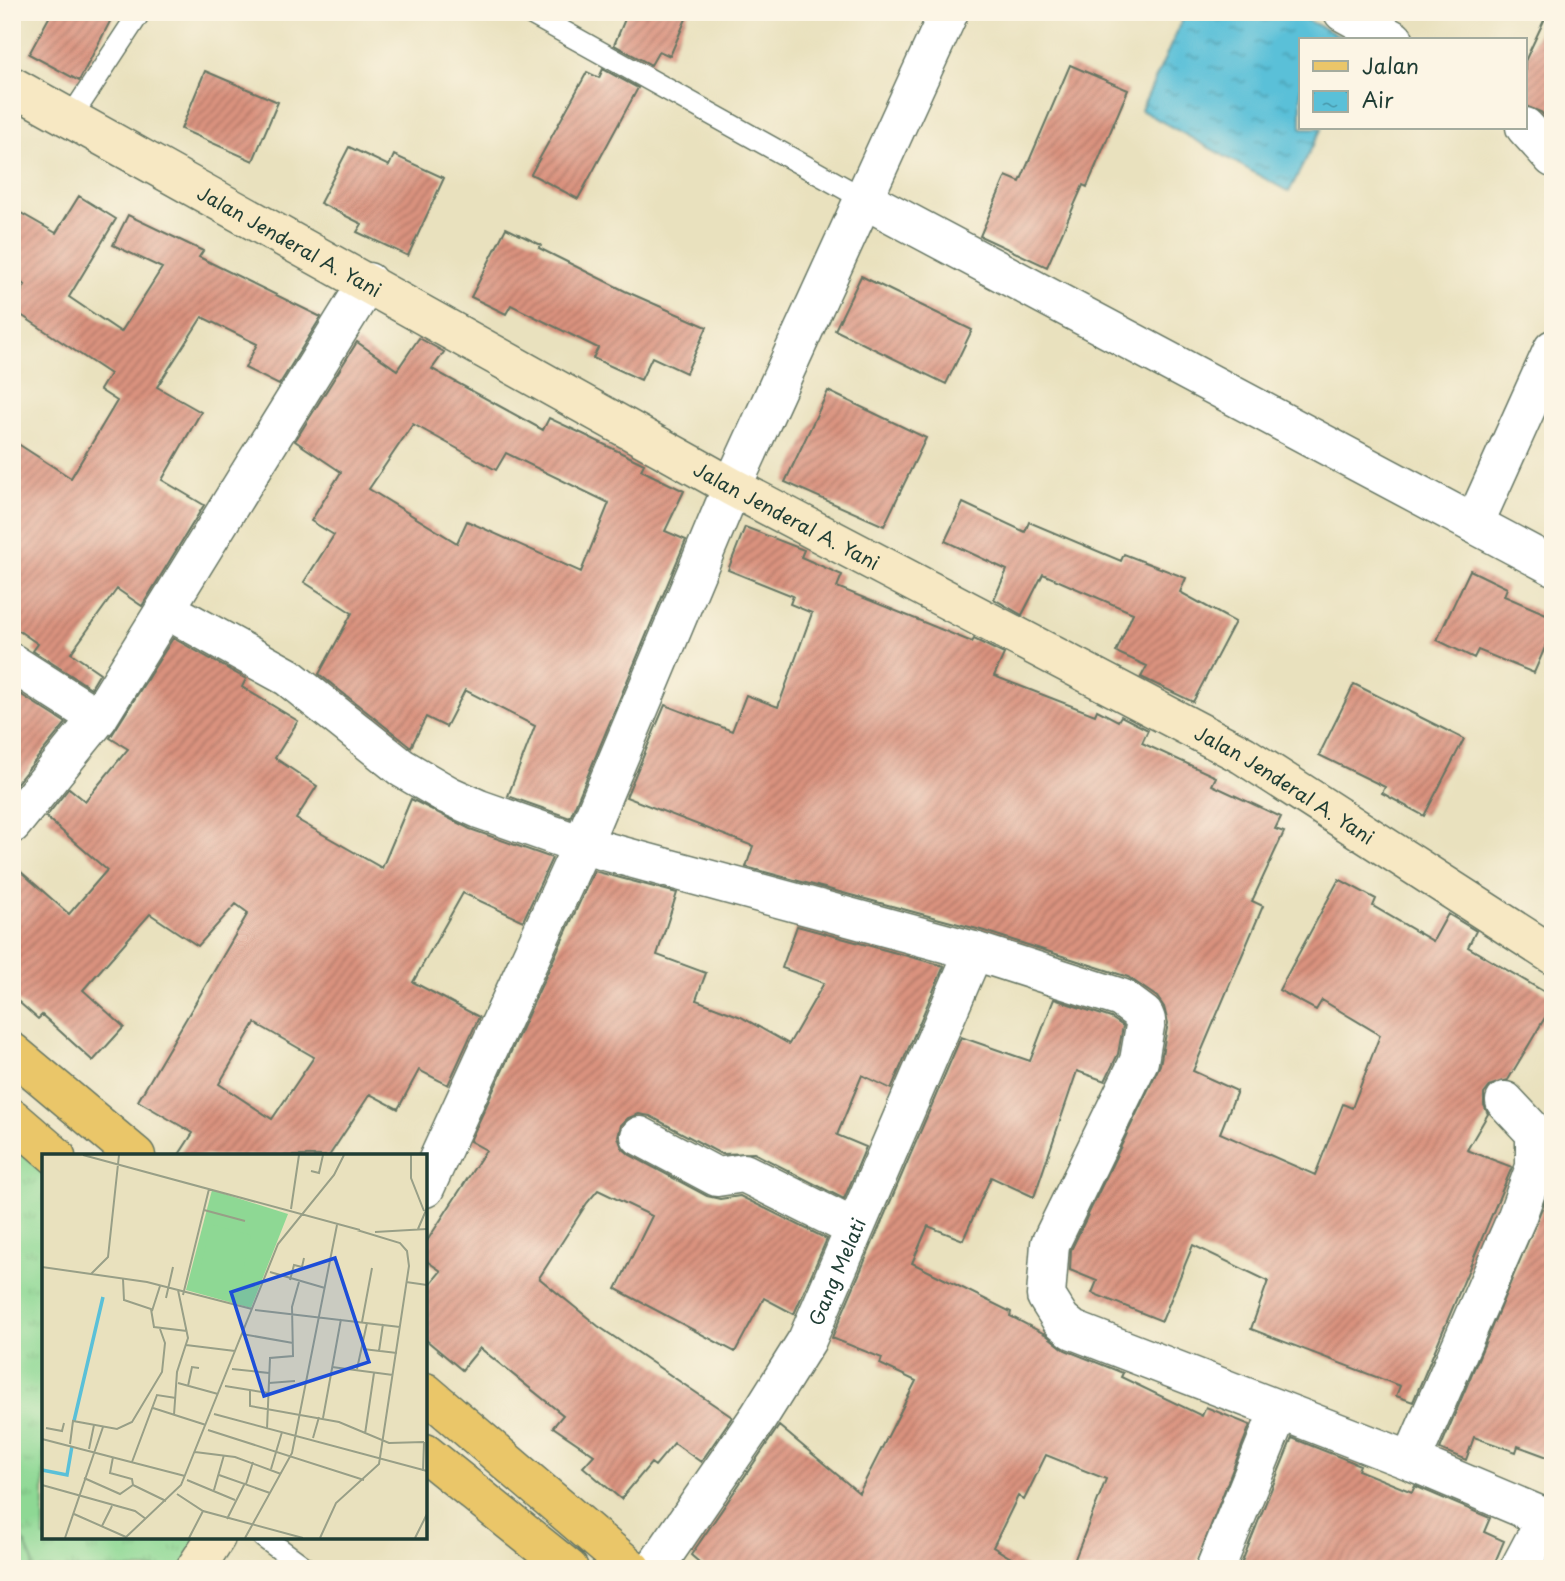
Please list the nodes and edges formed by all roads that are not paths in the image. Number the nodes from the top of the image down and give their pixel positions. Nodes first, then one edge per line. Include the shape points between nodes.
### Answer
1 (140, 12) edge
2 (528, 12) edge
3 (949, 12) edge
4 (12, 86) edge
5 (71, 117) junction
6 (1526, 128) edge
7 (1553, 158) edge
8 (864, 199) junction
9 (368, 282) junction
10 (1553, 349) edge
11 (732, 486) junction
12 (1474, 524) junction
13 (1553, 566) edge
14 (167, 610) junction
15 (12, 663) edge
16 (99, 718) junction
17 (12, 824) edge
18 (582, 845) junction
19 (974, 951) junction
20 (1553, 955) edge
21 (12, 1052) edge
22 (1505, 1101) dead end
23 (12, 1118) edge
24 (640, 1136) dead end
25 (54, 1154) edge
26 (134, 1154) edge
27 (427, 1184) edge
28 (854, 1228) junction
29 (427, 1394) edge
30 (1279, 1411) junction
31 (427, 1455) edge
32 (1411, 1461) junction
33 (1549, 1520) edge
34 (215, 1539) edge
35 (266, 1539) edge
36 (195, 1569) edge
37 (307, 1569) edge
38 (569, 1569) edge
39 (632, 1569) edge
40 (654, 1569) edge
41 (1215, 1569) edge
42 (1519, 1569) edge

1 - 5 lane
2 - 8 lane
3 - 8 street
4 - 5 street, Jalan Jenderal A. Yani
5 - 9 street, Jalan Jenderal A. Yani
6 - 7 street
8 - 11 street
8 - 12 street
9 - 11 street, Jalan Jenderal A. Yani
9 - 14 street
10 - 12 street
11 - 18 street
11 - 20 street, Jalan Jenderal A. Yani via 1243,755
12 - 13 street
14 - 16 street
14 - 18 street via 288,677 402,768 448,795
15 - 16 street
16 - 17 street
18 - 19 street
18 - 27 street
19 - 28 street, Gang Melati
19 - 30 street via 1121,998 1146,1020 1139,1061 1051,1244 1046,1296 1061,1320 1073,1330
21 - 26 main road
22 - 32 street via 1535,1133 1535,1167
23 - 25 main road
24 - 28 street via 717,1177 744,1173
28 - 40 street, Gang Melati via 807,1340
29 - 39 main road
30 - 32 street
30 - 41 street
31 - 38 main road
32 - 33 street
33 - 42 street
34 - 36 street
35 - 37 lane

